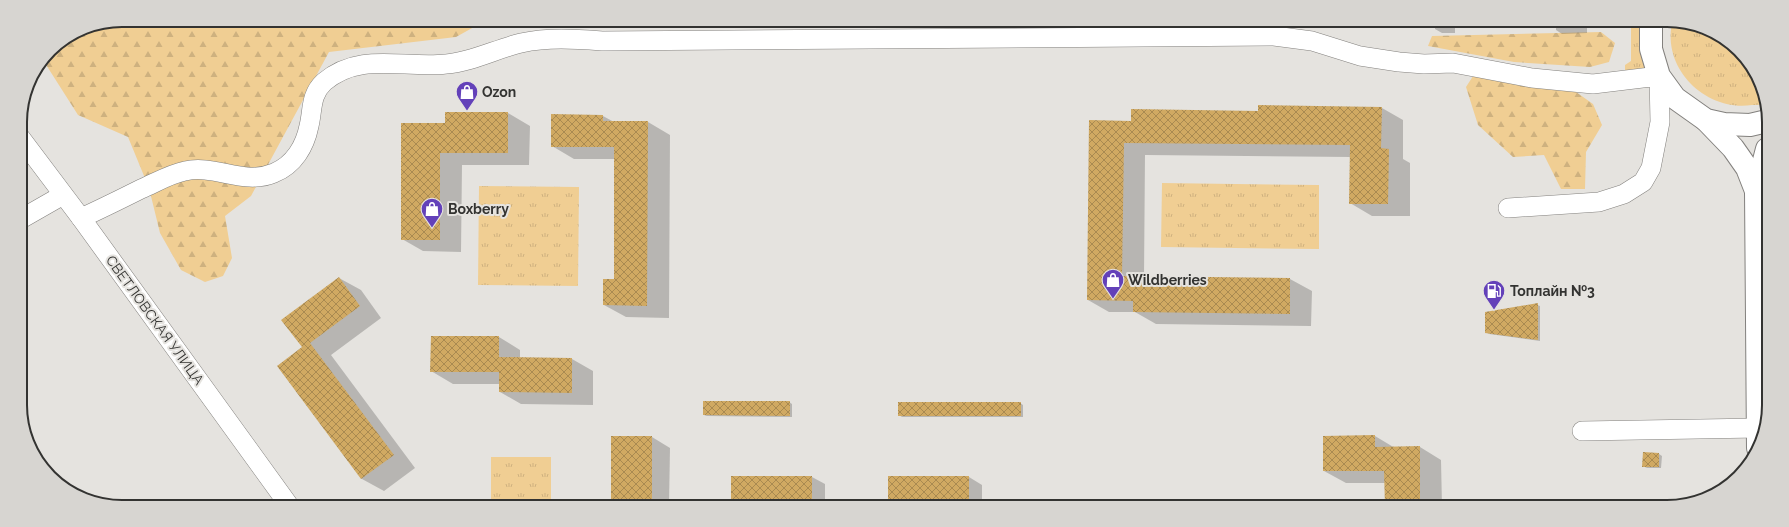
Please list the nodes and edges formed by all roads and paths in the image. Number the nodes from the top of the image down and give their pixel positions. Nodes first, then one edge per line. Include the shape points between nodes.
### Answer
1 (1651, 27) edge
2 (1659, 76) junction
3 (1706, 120) junction
4 (1762, 123) edge
5 (27, 146) edge
6 (1762, 168) edge
7 (1756, 191) junction
8 (63, 195) junction
9 (1508, 208) dead end
10 (27, 216) edge
11 (81, 218) junction
12 (1582, 431) dead end
13 (1758, 433) edge
14 (1756, 438) edge
15 (285, 500) edge

1 - 2 main road via 1651,49
2 - 3 main road via 1675,98
2 - 9 street via 1660,122 1651,168 1643,182 1624,194 1599,202
2 - 11 street via 1593,84 1532,78 1453,63 1424,64 1360,56 1312,41 1274,36 610,40 561,38 521,43 446,64 366,63 346,68 324,82 315,95 311,105 310,126 303,147 290,163 275,173 257,178 212,171 186,171 164,178
3 - 4 main road via 1724,124
3 - 7 main road via 1733,148 1747,168
5 - 8 street, СВЕТЛОВСКАЯ УЛИЦА
6 - 7 main road
7 - 13 main road
8 - 10 street
8 - 11 street, СВЕТЛОВСКАЯ УЛИЦА
11 - 15 street, СВЕТЛОВСКАЯ УЛИЦА
12 - 14 street

